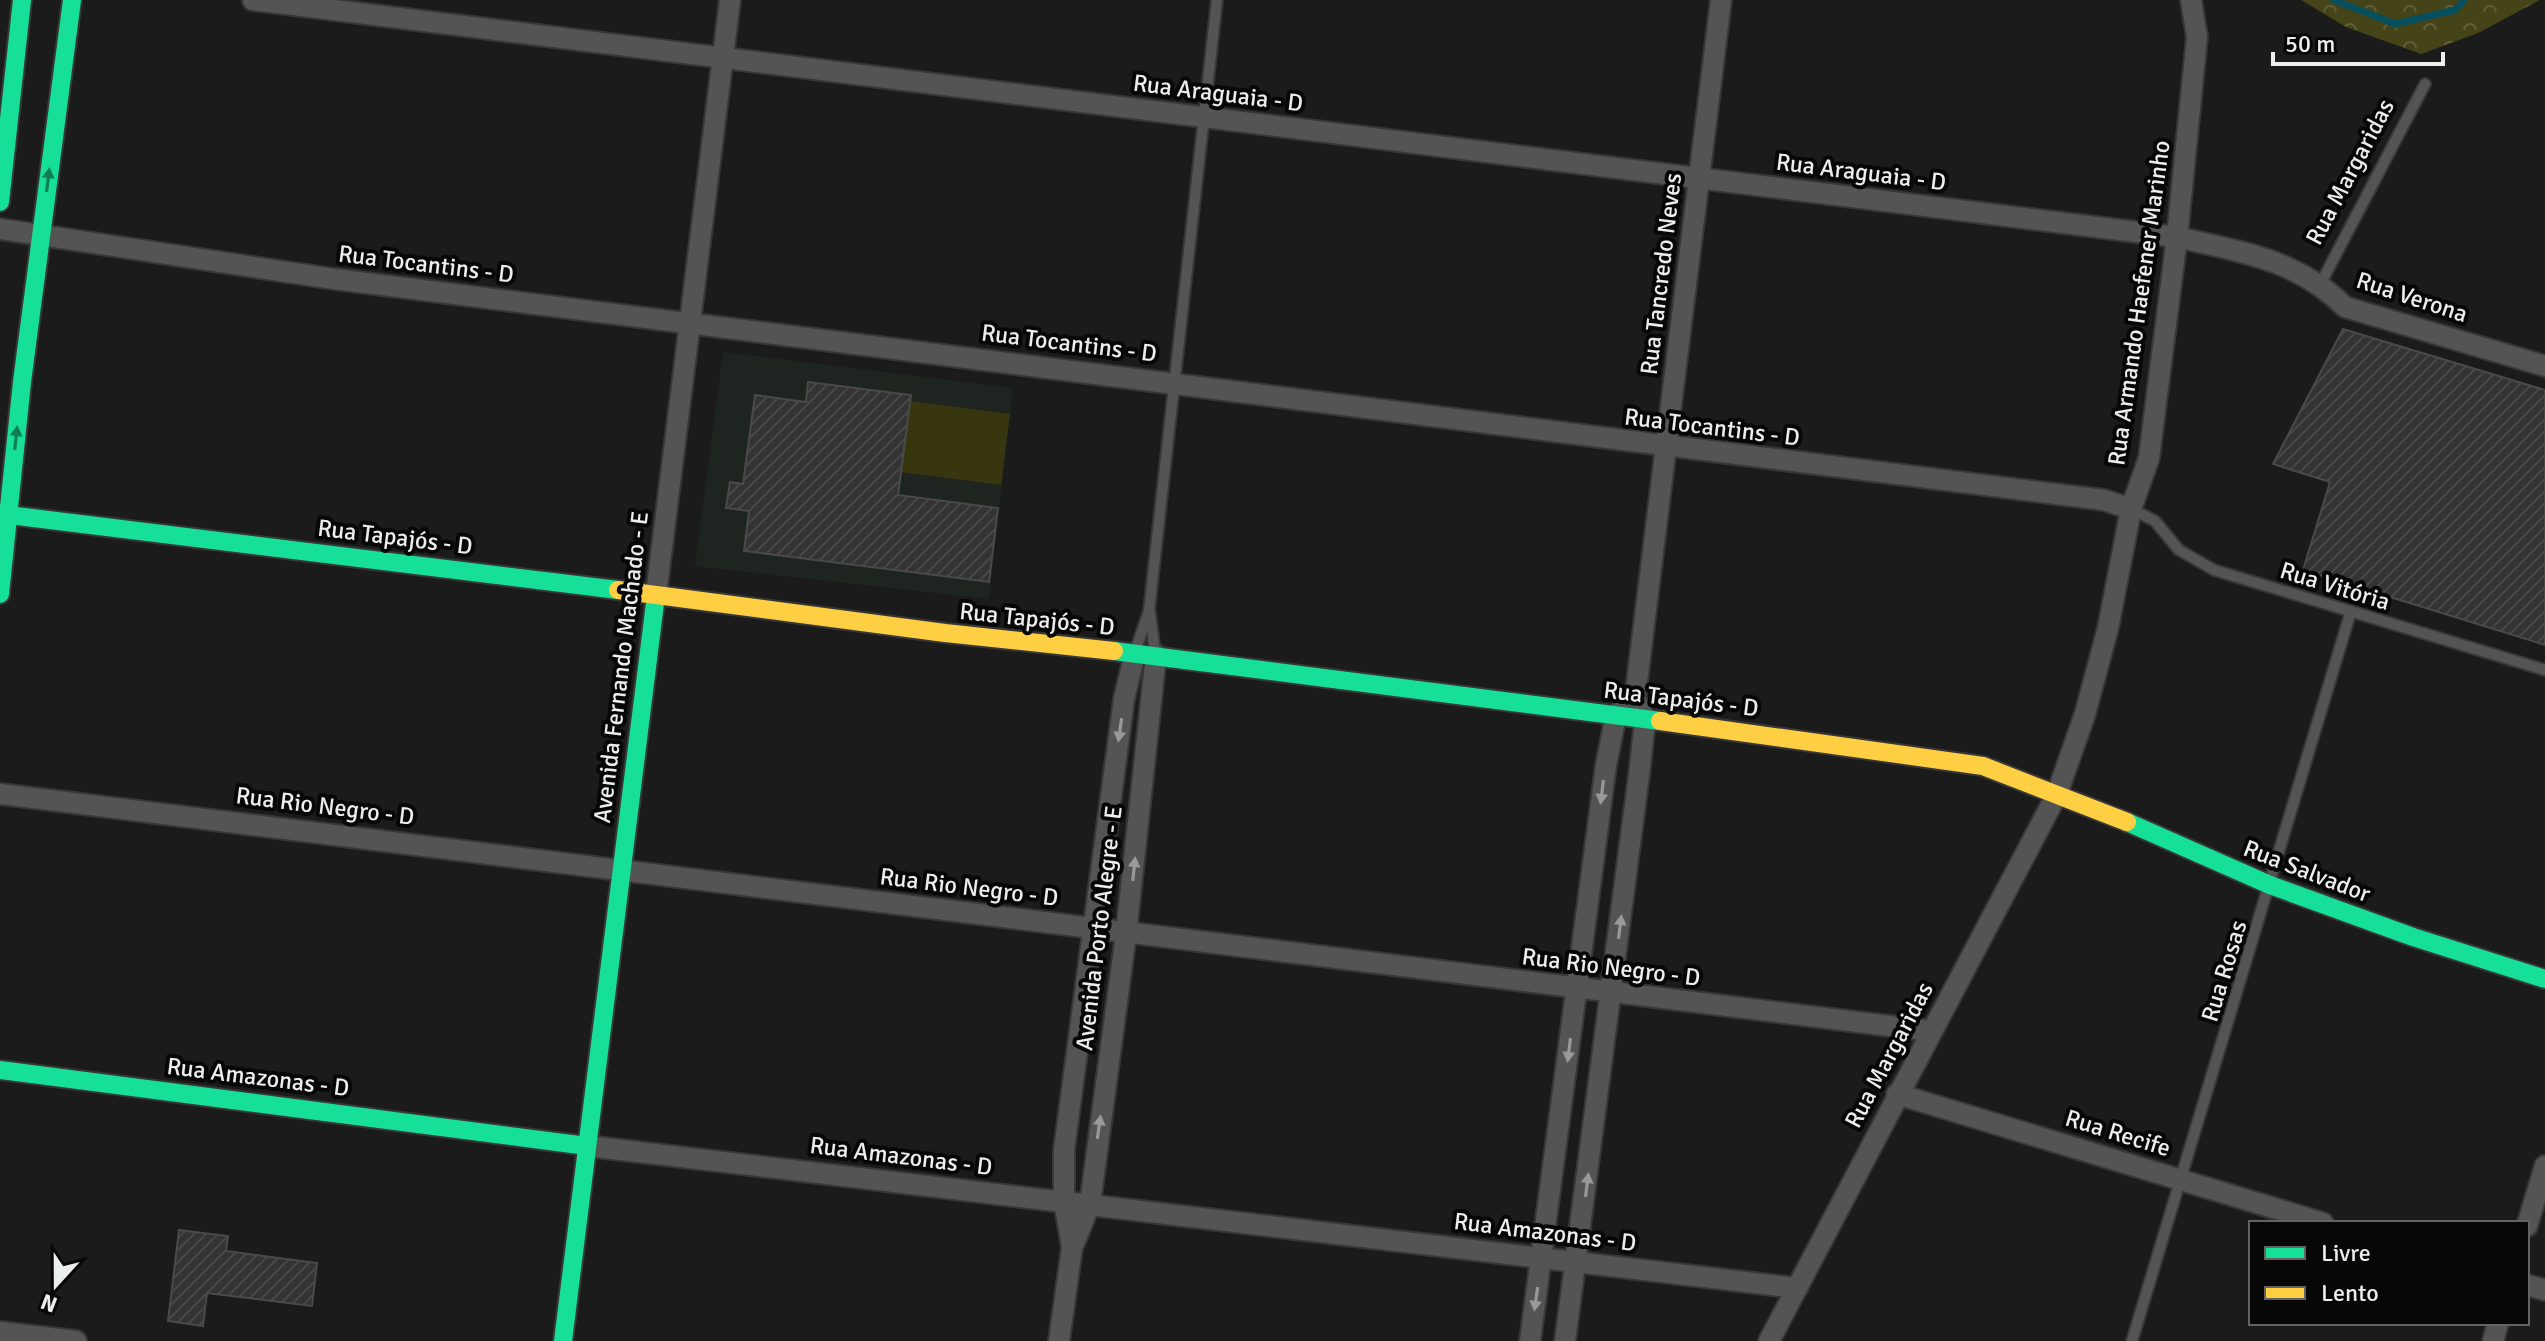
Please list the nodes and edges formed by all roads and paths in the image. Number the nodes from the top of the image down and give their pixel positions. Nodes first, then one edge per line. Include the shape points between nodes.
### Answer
1 (22, 0) edge
2 (72, 0) edge
3 (253, 0) edge
4 (730, 0) edge
5 (1217, 0) edge
6 (1721, 0) edge
7 (2191, 0) edge
8 (722, 58) junction
9 (2425, 84) dead end
10 (1203, 117) junction
11 (1699, 178) junction
12 (0, 202) edge
13 (0, 229) edge
14 (41, 235) junction
15 (2177, 237) junction
16 (2321, 283) junction
17 (692, 323) junction
18 (2545, 366) edge
19 (1173, 383) junction
20 (1666, 448) junction
21 (2131, 509) junction
22 (4, 515) edge
23 (0, 594) edge
24 (656, 595) junction
25 (1149, 611) junction
26 (2351, 611) junction
27 (1135, 653) junction
28 (1156, 655) junction
29 (2545, 670) edge
30 (1635, 698) junction
31 (1616, 715) junction
32 (1645, 720) junction
33 (0, 794) edge
34 (2057, 794) junction
35 (622, 869) junction
36 (2270, 885) junction
37 (1092, 930) junction
38 (1126, 934) junction
39 (2545, 979) edge
40 (1577, 989) junction
41 (1612, 993) junction
42 (1931, 1031) junction
43 (0, 1070) edge
44 (1897, 1094) junction
45 (587, 1146) junction
46 (2545, 1166) edge
47 (2181, 1180) junction
48 (1064, 1201) junction
49 (1090, 1204) junction
50 (2316, 1221) edge
51 (2528, 1221) edge
52 (1072, 1248) junction
53 (1542, 1258) junction
54 (1577, 1262) junction
55 (1797, 1288) junction
56 (0, 1332) edge
57 (76, 1341) edge
58 (563, 1341) edge
59 (1059, 1341) edge
60 (1530, 1341) edge
61 (1565, 1341) edge
62 (1769, 1341) edge
63 (2132, 1341) edge

1 - 12 street
14 -> 2 street
3 - 8 street, Rua Araguaia - D
4 - 8 street, Avenida Fernando Machado - E
5 - 10 lane, Avenida Porto Alegre - E
6 - 11 street, Rua Tancredo Neves
7 - 15 street, Rua Armando Haefener Marinho via 2197,37
8 - 10 street, Rua Araguaia - D
8 - 17 street, Avenida Fernando Machado - E
9 - 16 lane, Rua Margaridas
10 - 11 street, Rua Araguaia - D
10 - 19 lane, Avenida Porto Alegre - E
11 - 15 street, Rua Araguaia - D
11 - 20 street, Rua Tancredo Neves
13 - 14 street, Rua Tocantins - D
14 - 17 street, Rua Tocantins - D via 334,279
22 -> 14 street
15 - 16 street, Rua Verona via 2271,259
15 - 21 street, Rua Armando Haefener Marinho via 2149,458
16 - 18 street, Rua Verona via 2345,307
17 - 19 street, Rua Tocantins - D
17 - 24 street, Avenida Fernando Machado - E
19 - 20 street, Rua Tocantins - D
19 - 25 lane, Avenida Porto Alegre - E
20 - 21 street, Rua Tocantins - D via 2104,500
20 - 30 street, Rua Tancredo Neves
21 - 26 lane, Rua Vitória via 2155,521 2179,550 2214,570
21 - 34 street, Rua Armando Haefener Marinho via 2101,657
22 - 23 street
22 - 24 street, Rua Tapajós - D
24 - 27 street, Rua Tapajós - D
24 - 35 street, Avenida Fernando Machado - E
25 - 27 lane, Avenida Porto Alegre - E
25 - 28 lane, Avenida Porto Alegre - E
26 - 29 lane, Rua Vitória
26 - 36 lane, Rua Rosas
27 - 28 street, Rua Tapajós - D
27 -> 37 street, Avenida Porto Alegre - E
28 - 31 street, Rua Tapajós - D
38 -> 28 street, Avenida Porto Alegre - E
30 - 31 street
30 - 32 street
31 - 32 street, Rua Tapajós - D
31 -> 40 street
32 - 34 street, Rua Tapajós - D via 1983,766
41 -> 32 street
33 - 35 street, Rua Rio Negro - D
34 - 36 street, Rua Salvador
34 - 42 street, Rua Margaridas
35 - 37 street, Rua Rio Negro - D
35 - 45 street, Avenida Fernando Machado - E
36 - 39 street, Rua Salvador
36 - 47 lane, Rua Rosas
37 - 38 street, Rua Rio Negro - D
37 - 48 street, Avenida Porto Alegre - E via 1064,1150
38 - 40 street, Rua Rio Negro - D
49 -> 38 street, Avenida Porto Alegre - E
40 - 41 street, Rua Rio Negro - D
40 -> 53 street
41 - 42 street, Rua Rio Negro - D
54 -> 41 street
42 - 44 street, Rua Margaridas
43 - 45 street, Rua Amazonas - D
44 - 47 street, Rua Recife
44 - 55 street, Rua Margaridas
45 - 48 street, Rua Amazonas - D
45 - 58 street, Avenida Fernando Machado - E
46 - 51 street
47 - 50 street, Rua Recife
47 - 63 lane, Rua Rosas
48 - 49 street, Rua Amazonas - D
48 - 52 street, Avenida Porto Alegre - E
49 - 52 street, Avenida Porto Alegre - E
49 - 53 street, Rua Amazonas - D
52 - 59 street, Avenida Porto Alegre - E
53 - 54 street, Rua Amazonas - D
53 -> 60 street
54 - 55 street, Rua Amazonas - D
54 - 61 street
55 - 62 street, Rua Margaridas
56 - 57 street

